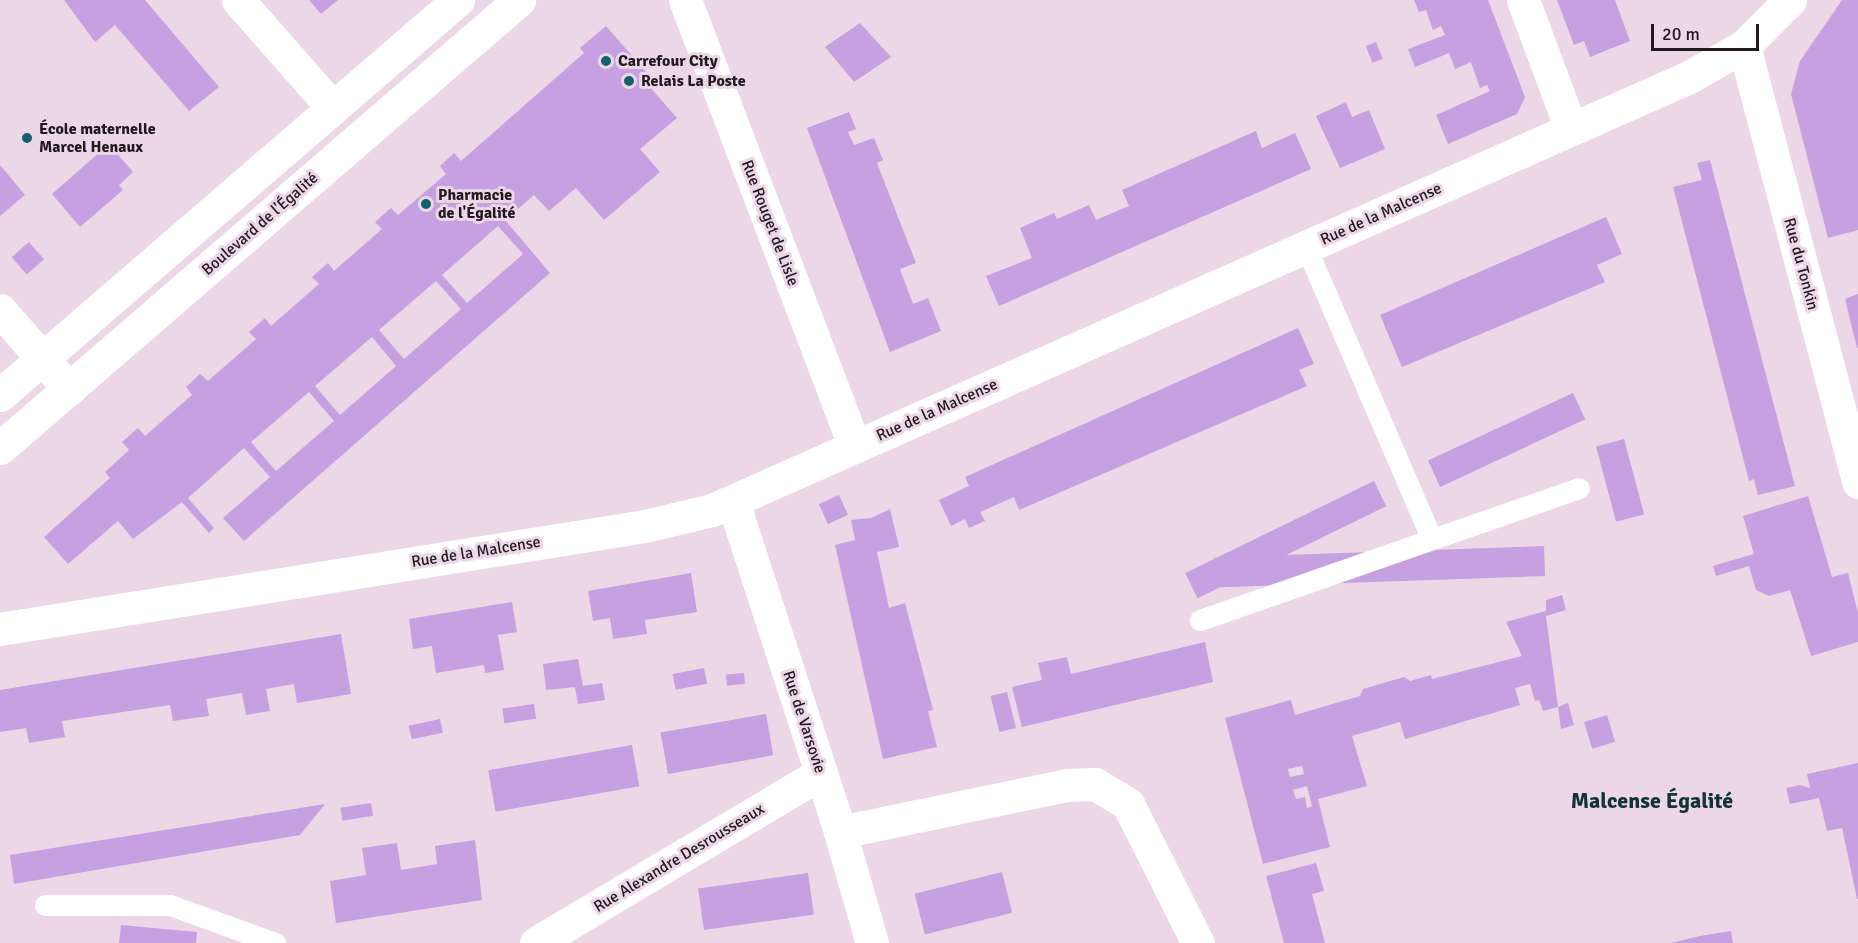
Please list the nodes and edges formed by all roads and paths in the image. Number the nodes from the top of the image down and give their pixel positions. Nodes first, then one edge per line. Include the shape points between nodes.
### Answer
1 (238, 0) edge
2 (458, 0) edge
3 (519, 0) edge
4 (685, 0) edge
5 (1523, 0) edge
6 (1790, 0) edge
7 (1744, 46) junction
8 (333, 108) junction
9 (1571, 129) junction
10 (1306, 247) junction
11 (0, 310) edge
12 (42, 359) junction
13 (69, 389) junction
14 (0, 395) edge
15 (854, 446) junction
16 (0, 448) edge
17 (1858, 482) edge
18 (1579, 488) dead end
19 (732, 502) junction
20 (1432, 539) junction
21 (1200, 620) dead end
22 (5, 625) edge
23 (821, 773) junction
24 (840, 832) junction
25 (45, 905) dead end
26 (275, 943) edge
27 (536, 943) edge
28 (872, 943) edge
29 (1198, 943) edge

1 - 8 street
2 - 8 street
3 - 13 street, Boulevard de l'Égalité
4 - 15 street, Rue Rouget de Lisle
5 - 9 street
6 - 7 street, Rue de la Malcense
7 - 9 street, Rue de la Malcense via 1689,77
7 - 17 street, Rue du Tonkin
8 - 12 street
9 - 10 street, Rue de la Malcense
10 - 15 street, Rue de la Malcense
10 - 20 lane
11 - 12 street
12 - 13 street
12 - 14 street
13 - 16 street, Boulevard de l'Égalité
15 - 19 street, Rue de la Malcense
18 - 20 lane
19 - 22 street, Rue de la Malcense via 645,526
19 - 23 street, Rue de Varsovie
20 - 21 lane
23 - 24 street, Rue de Varsovie
23 - 27 street, Rue Alexandre Desrousseaux
24 - 28 street, Rue de Varsovie
24 - 29 street via 1066,785 1095,784 1128,804
25 - 26 lane via 170,905

